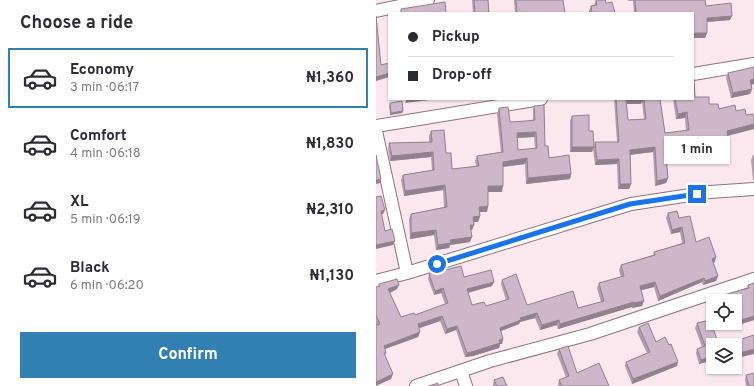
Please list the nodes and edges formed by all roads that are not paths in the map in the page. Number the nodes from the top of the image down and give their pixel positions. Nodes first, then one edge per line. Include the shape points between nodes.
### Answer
1 (428, 0) edge
2 (376, 11) edge
3 (754, 64) edge
4 (694, 74) edge
5 (535, 100) edge
6 (376, 126) edge
7 (376, 131) edge
8 (754, 189) edge
9 (408, 273) junction
10 (754, 278) edge
11 (376, 281) edge
12 (461, 371) junction
13 (416, 386) edge
14 (466, 386) edge

1 - 2 street
3 - 4 street
5 - 6 street
7 - 9 street
8 - 9 street via 710,192 630,204
9 - 11 street
10 - 12 street via 590,334
12 - 13 street
12 - 14 street

